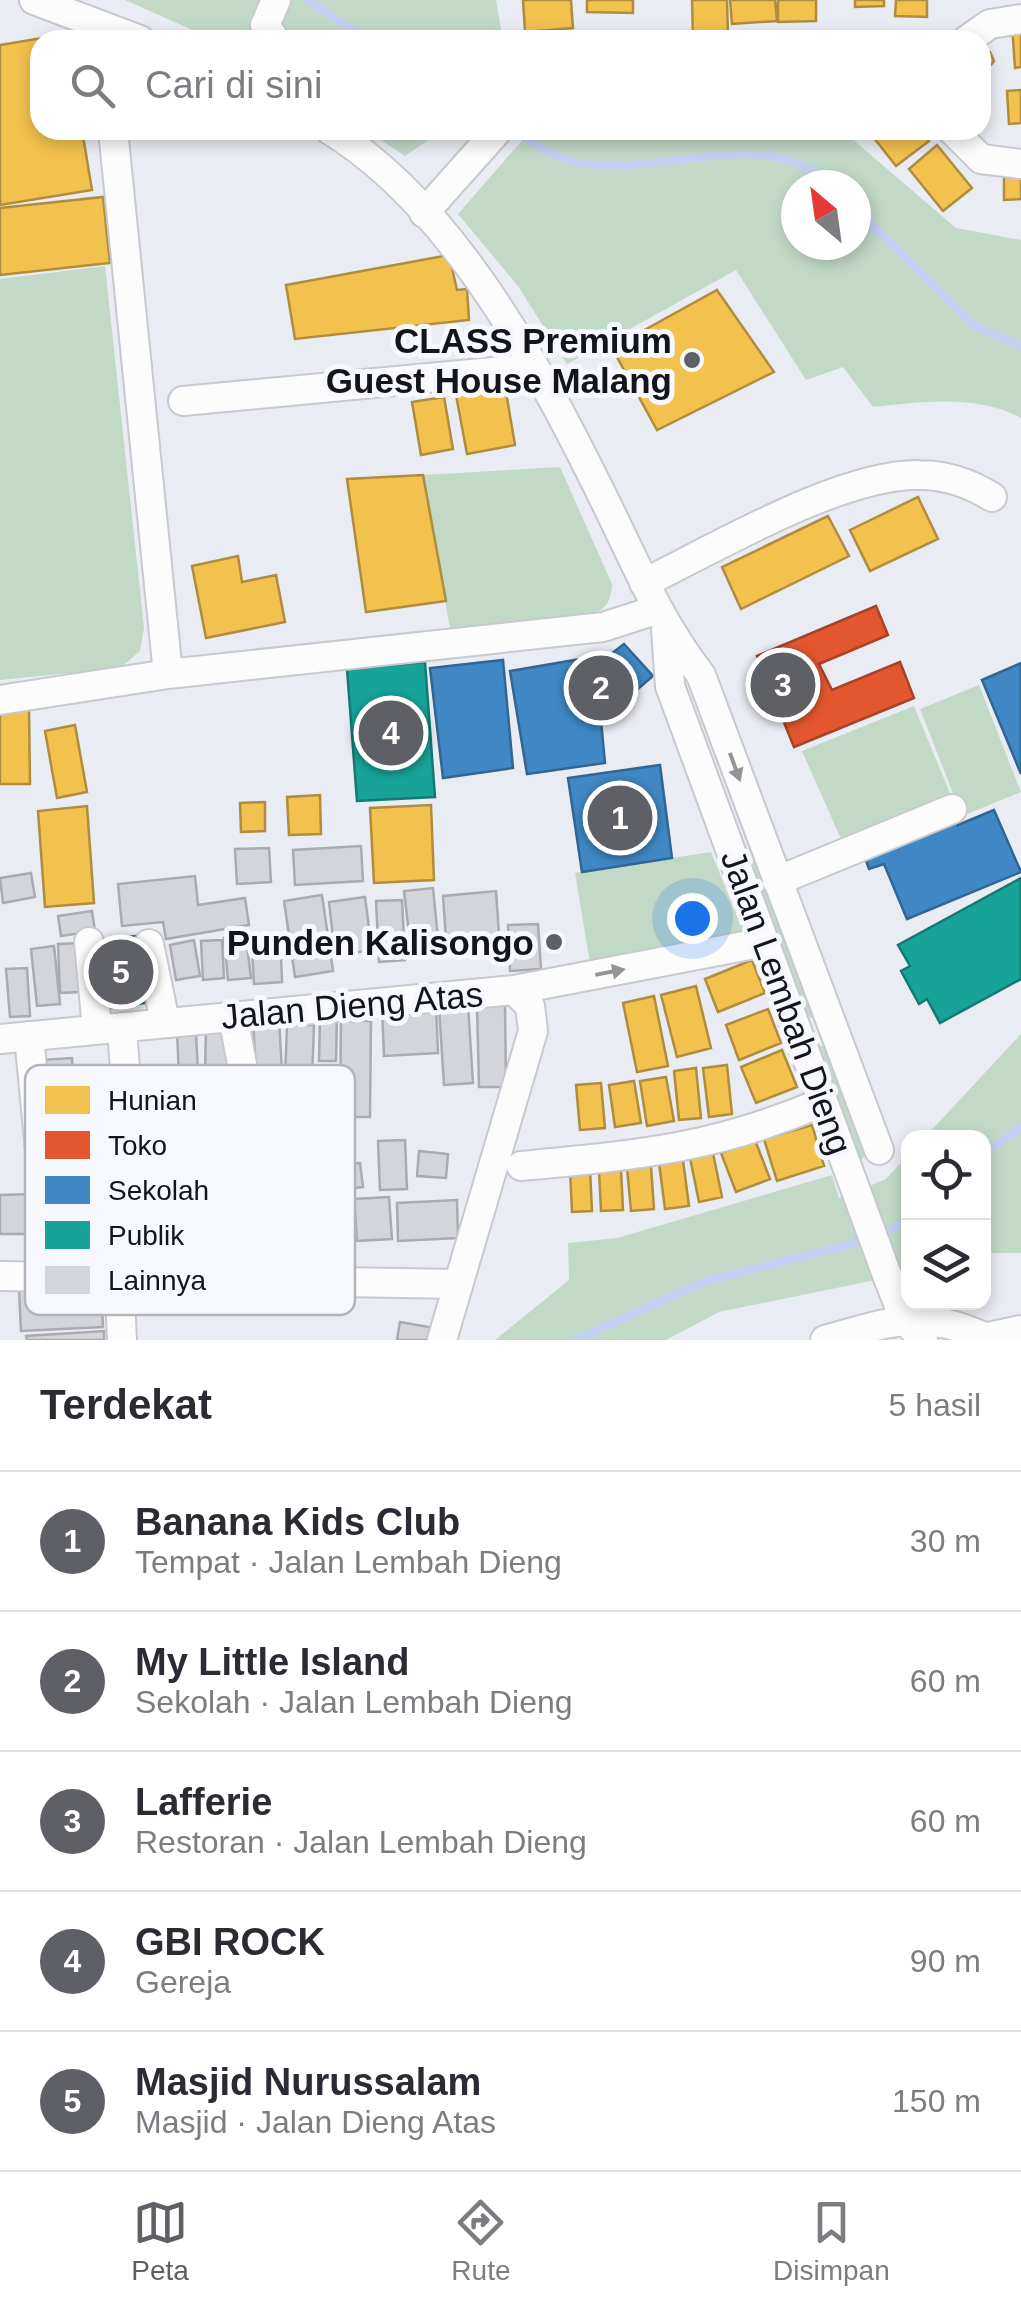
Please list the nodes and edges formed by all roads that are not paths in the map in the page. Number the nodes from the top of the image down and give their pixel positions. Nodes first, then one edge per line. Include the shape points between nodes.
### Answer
1 (34, 0) edge
2 (1021, 19) edge
3 (96, 30) edge
4 (982, 30) edge
5 (114, 140) edge
6 (343, 140) edge
7 (490, 140) edge
8 (962, 140) edge
9 (1021, 164) edge
10 (424, 213) junction
11 (534, 368) junction
12 (183, 401) dead end
13 (992, 497) dead end
14 (644, 583) junction
15 (661, 620) junction
16 (168, 674) junction
17 (701, 675) junction
18 (670, 686) junction
19 (0, 700) edge
20 (952, 808) dead end
21 (756, 825) junction
22 (727, 835) junction
23 (777, 881) junction
24 (89, 942) dead end
25 (764, 942) junction
26 (150, 944) dead end
27 (514, 990) junction
28 (233, 1016) junction
29 (164, 1022) junction
30 (831, 1026) junction
31 (110, 1028) junction
32 (28, 1036) junction
33 (799, 1037) junction
34 (0, 1039) edge
35 (31, 1065) edge
36 (117, 1065) edge
37 (242, 1065) edge
38 (823, 1102) junction
39 (880, 1150) dead end
40 (521, 1166) dead end
41 (355, 1282) edge
42 (457, 1284) junction
43 (121, 1315) edge
44 (904, 1318) junction
45 (997, 1336) edge
46 (122, 1340) edge
47 (442, 1340) edge
48 (825, 1340) edge
49 (923, 1340) edge

1 - 3 street
2 - 4 street
5 - 16 street
6 - 10 street
7 - 10 street
8 - 9 street via 981,159
10 - 11 street
11 - 12 street
11 - 14 street
13 - 14 street via 972,485 922,475 872,481 781,516
14 - 15 street
15 - 16 street
15 - 17 street
15 - 18 street, Jalan Lembah Dieng
16 - 19 street
17 - 18 street
17 -> 21 street
18 - 22 street, Jalan Lembah Dieng
20 - 23 street
21 - 22 street
21 - 23 street
22 - 25 street, Jalan Lembah Dieng
23 - 30 street
24 - 31 street
27 -> 25 street
25 - 33 street, Jalan Lembah Dieng
26 - 29 street
27 - 28 street, Jalan Dieng Atas
27 - 42 street, Jalan Dieng Atas via 530,1006 533,1031
28 - 29 street, Jalan Dieng Atas
28 - 37 street
29 - 31 street, Jalan Dieng Atas
30 - 33 street
30 - 39 street
31 - 32 street, Jalan Dieng Atas
31 - 36 street
32 - 34 street, Jalan Dieng Atas
32 - 35 street
33 - 38 street, Jalan Lembah Dieng
38 - 40 street via 696,1147
38 - 44 street, Jalan Lembah Dieng
41 - 42 street
42 - 47 street, Jalan Dieng Atas
43 - 46 street
44 - 45 street via 941,1320
44 - 48 street
44 - 49 street, Jalan Lembah Dieng

